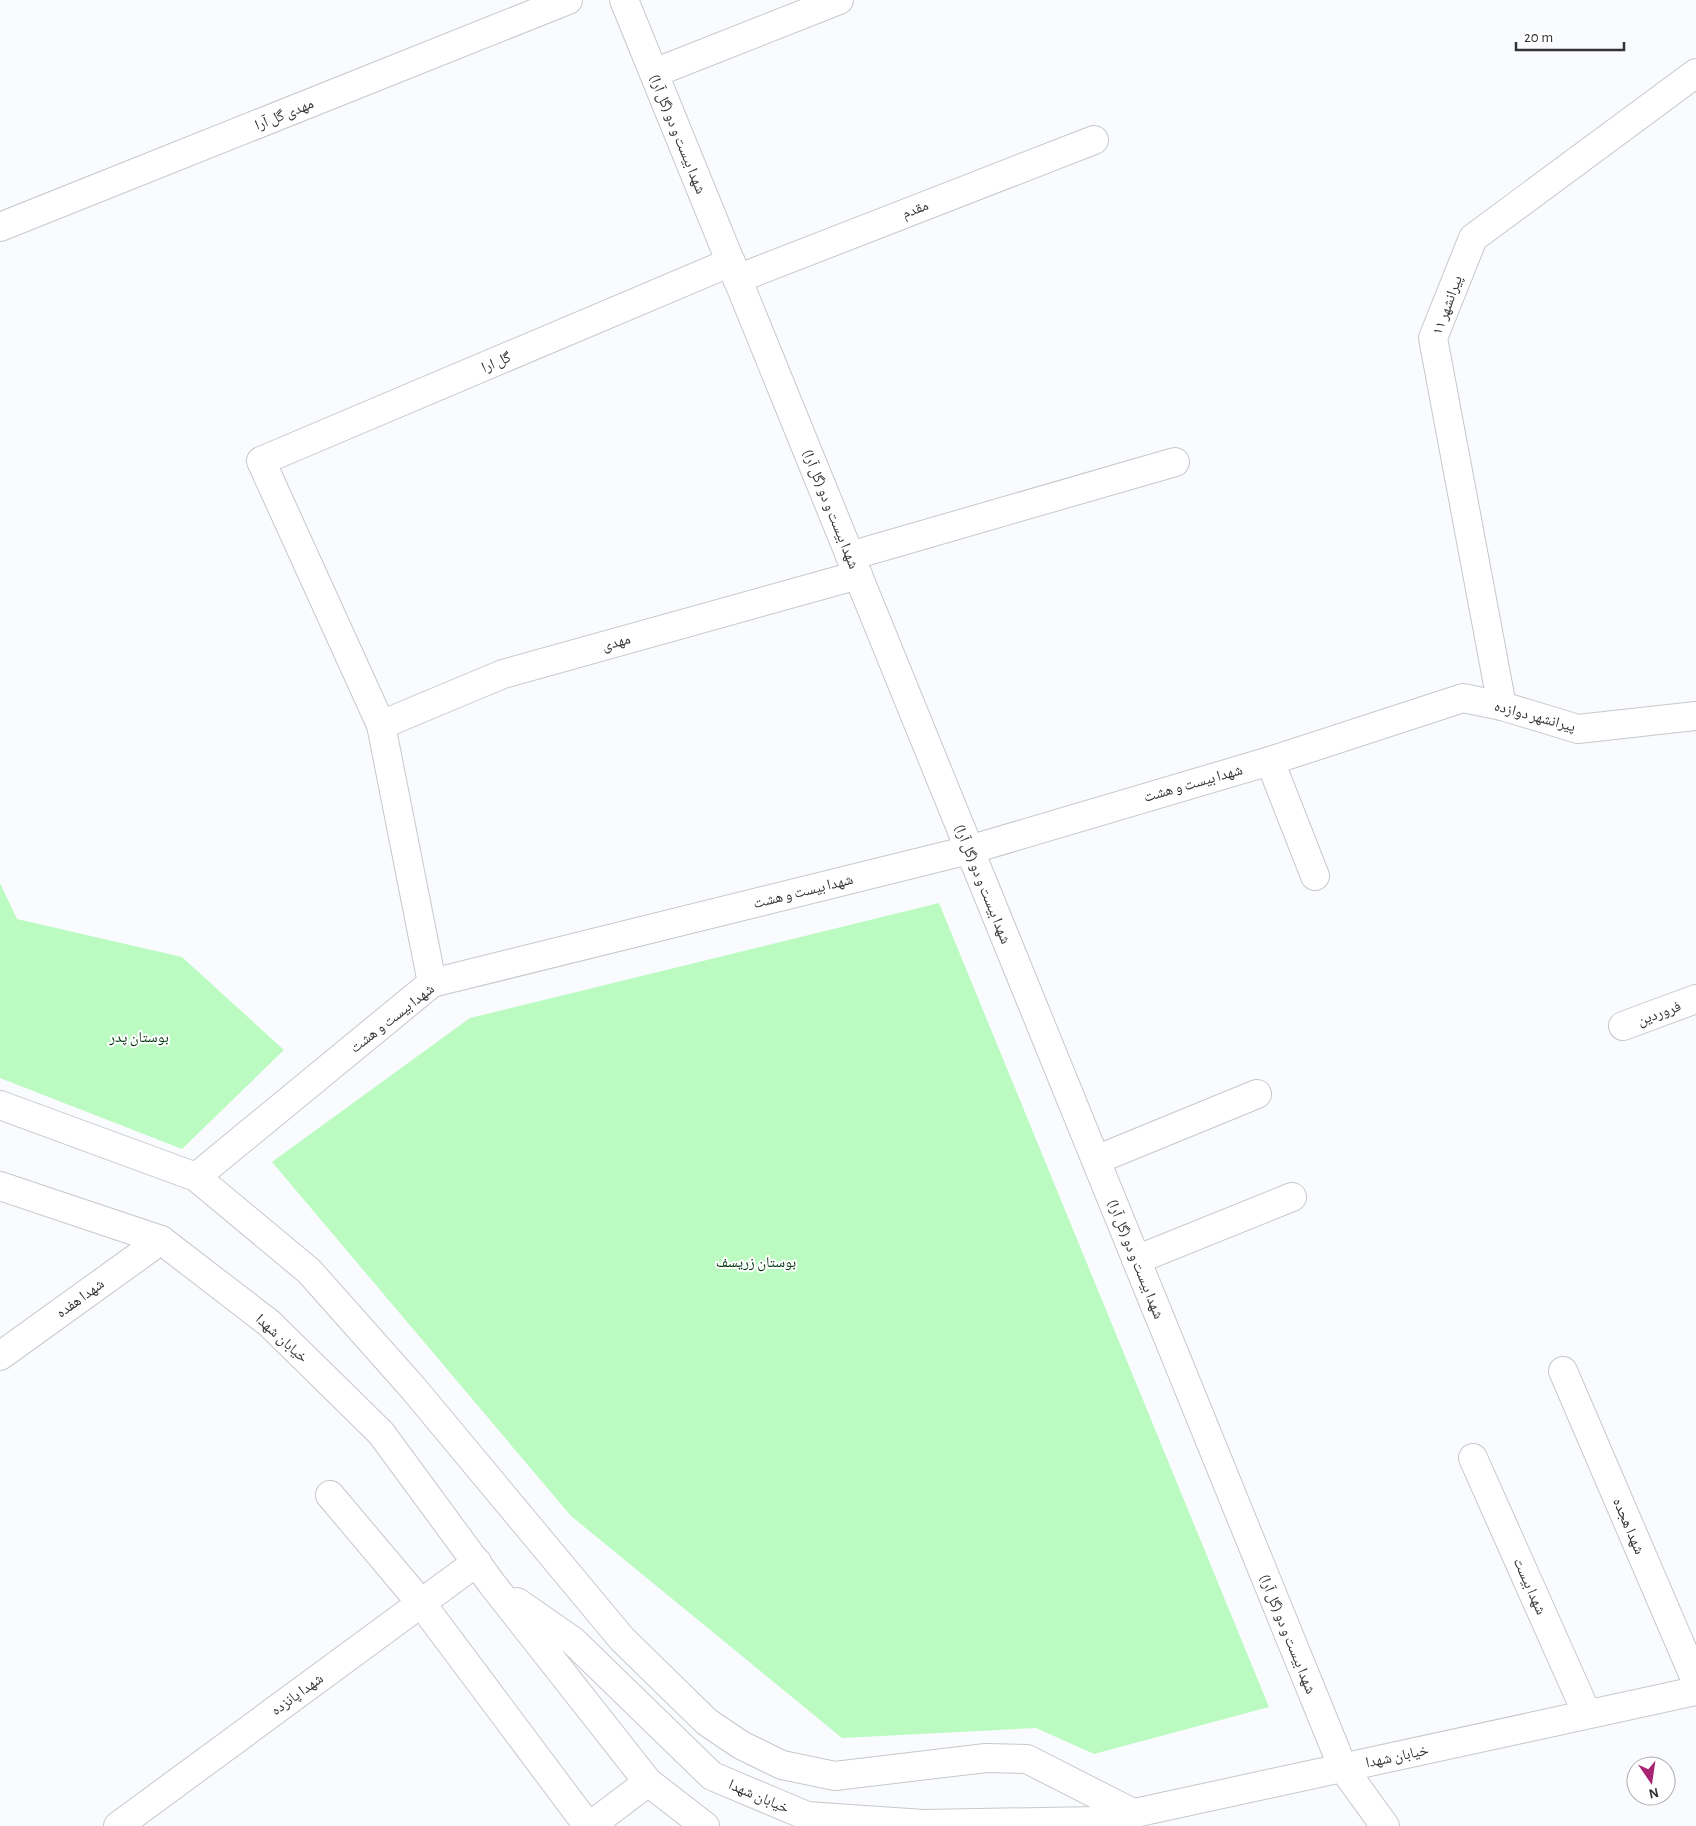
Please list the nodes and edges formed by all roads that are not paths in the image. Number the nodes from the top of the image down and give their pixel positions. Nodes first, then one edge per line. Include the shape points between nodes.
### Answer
1 (568, 0) edge
2 (624, 0) edge
3 (839, 0) edge
4 (654, 73) junction
5 (1696, 73) edge
6 (1094, 140) dead end
7 (0, 227) edge
8 (734, 270) junction
9 (1174, 462) dead end
10 (854, 565) junction
11 (1463, 698) joint
12 (1502, 706) junction
13 (1696, 716) edge
14 (381, 725) junction
15 (1270, 761) junction
16 (969, 850) junction
17 (1315, 876) dead end
18 (432, 983) junction
19 (1696, 1000) edge
20 (1623, 1026) dead end
21 (1257, 1094) dead end
22 (0, 1105) edge
23 (1096, 1160) junction
24 (196, 1177) junction
25 (0, 1186) edge
26 (1292, 1197) dead end
27 (161, 1240) junction
28 (1136, 1260) junction
29 (0, 1356) edge
30 (1563, 1372) dead end
31 (1473, 1458) dead end
32 (330, 1495) dead end
33 (477, 1562) junction
34 (492, 1584) junction
35 (421, 1603) junction
36 (1696, 1681) edge
37 (1696, 1691) edge
38 (1587, 1714) junction
39 (1343, 1768) junction
40 (648, 1782) junction
41 (1134, 1813) junction
42 (1089, 1823) edge
43 (118, 1826) edge
44 (589, 1826) edge
45 (705, 1826) edge
46 (1385, 1826) edge

1 - 7 street, مهدی گل آرا
2 - 4 street, شهدا بیست و دو (گل آرا)
3 - 4 street
4 - 8 street, شهدا بیست و دو (گل آرا)
5 - 12 street, پیرانشهر ۱۱ via 1473,238 1434,338
6 - 8 street, مقدم
8 - 10 street, شهدا بیست و دو (گل آرا)
8 - 14 street, گل ارا via 261,461
9 - 10 street, مهدی
10 - 14 street, مهدی via 503,674
10 - 16 street, شهدا بیست و دو (گل آرا)
11 - 12 street, پیرانشهر دوازده
11 - 15 street, شهدا بیست و هشت
12 - 13 street, پیرانشهر دوازده via 1578,729
14 - 18 street
15 - 16 street, شهدا بیست و هشت
15 - 17 street
16 - 18 street, شهدا بیست و هشت
16 - 23 street, شهدا بیست و دو (گل آرا)
18 - 24 street, شهدا بیست و هشت
19 - 20 street, فروردین
21 - 23 street
22 - 24 street
23 - 28 street, شهدا بیست و دو (گل آرا)
24 - 41 street via 309,1271 413,1388 622,1640 707,1722 741,1745 782,1765 835,1776 986,1758 1027,1759
25 - 27 street, خیابان شهدا
26 - 28 street
27 - 29 street, شهدا هفده
27 - 33 street, خیابان شهدا via 269,1323 382,1432
28 - 39 street, شهدا بیست و دو (گل آرا)
30 - 36 street, شهدا هجده
31 - 38 street, شهدا بیست
32 - 35 street
33 - 34 street, خیابان شهدا
33 - 35 street, شهدا پانزده
34 - 40 street, خیابان شهدا
34 - 42 street, خیابان شهدا via 573,1641 712,1776 807,1816 922,1824
35 - 43 street, شهدا پانزده
35 - 44 street
37 - 38 street, خیابان شهدا
38 - 39 street, خیابان شهدا
39 - 41 street, خیابان شهدا
39 - 46 street, شهدا بیست و دو (گل آرا)
40 - 44 street
40 - 45 street, خیابان شهدا
41 - 42 street, خیابان شهدا

